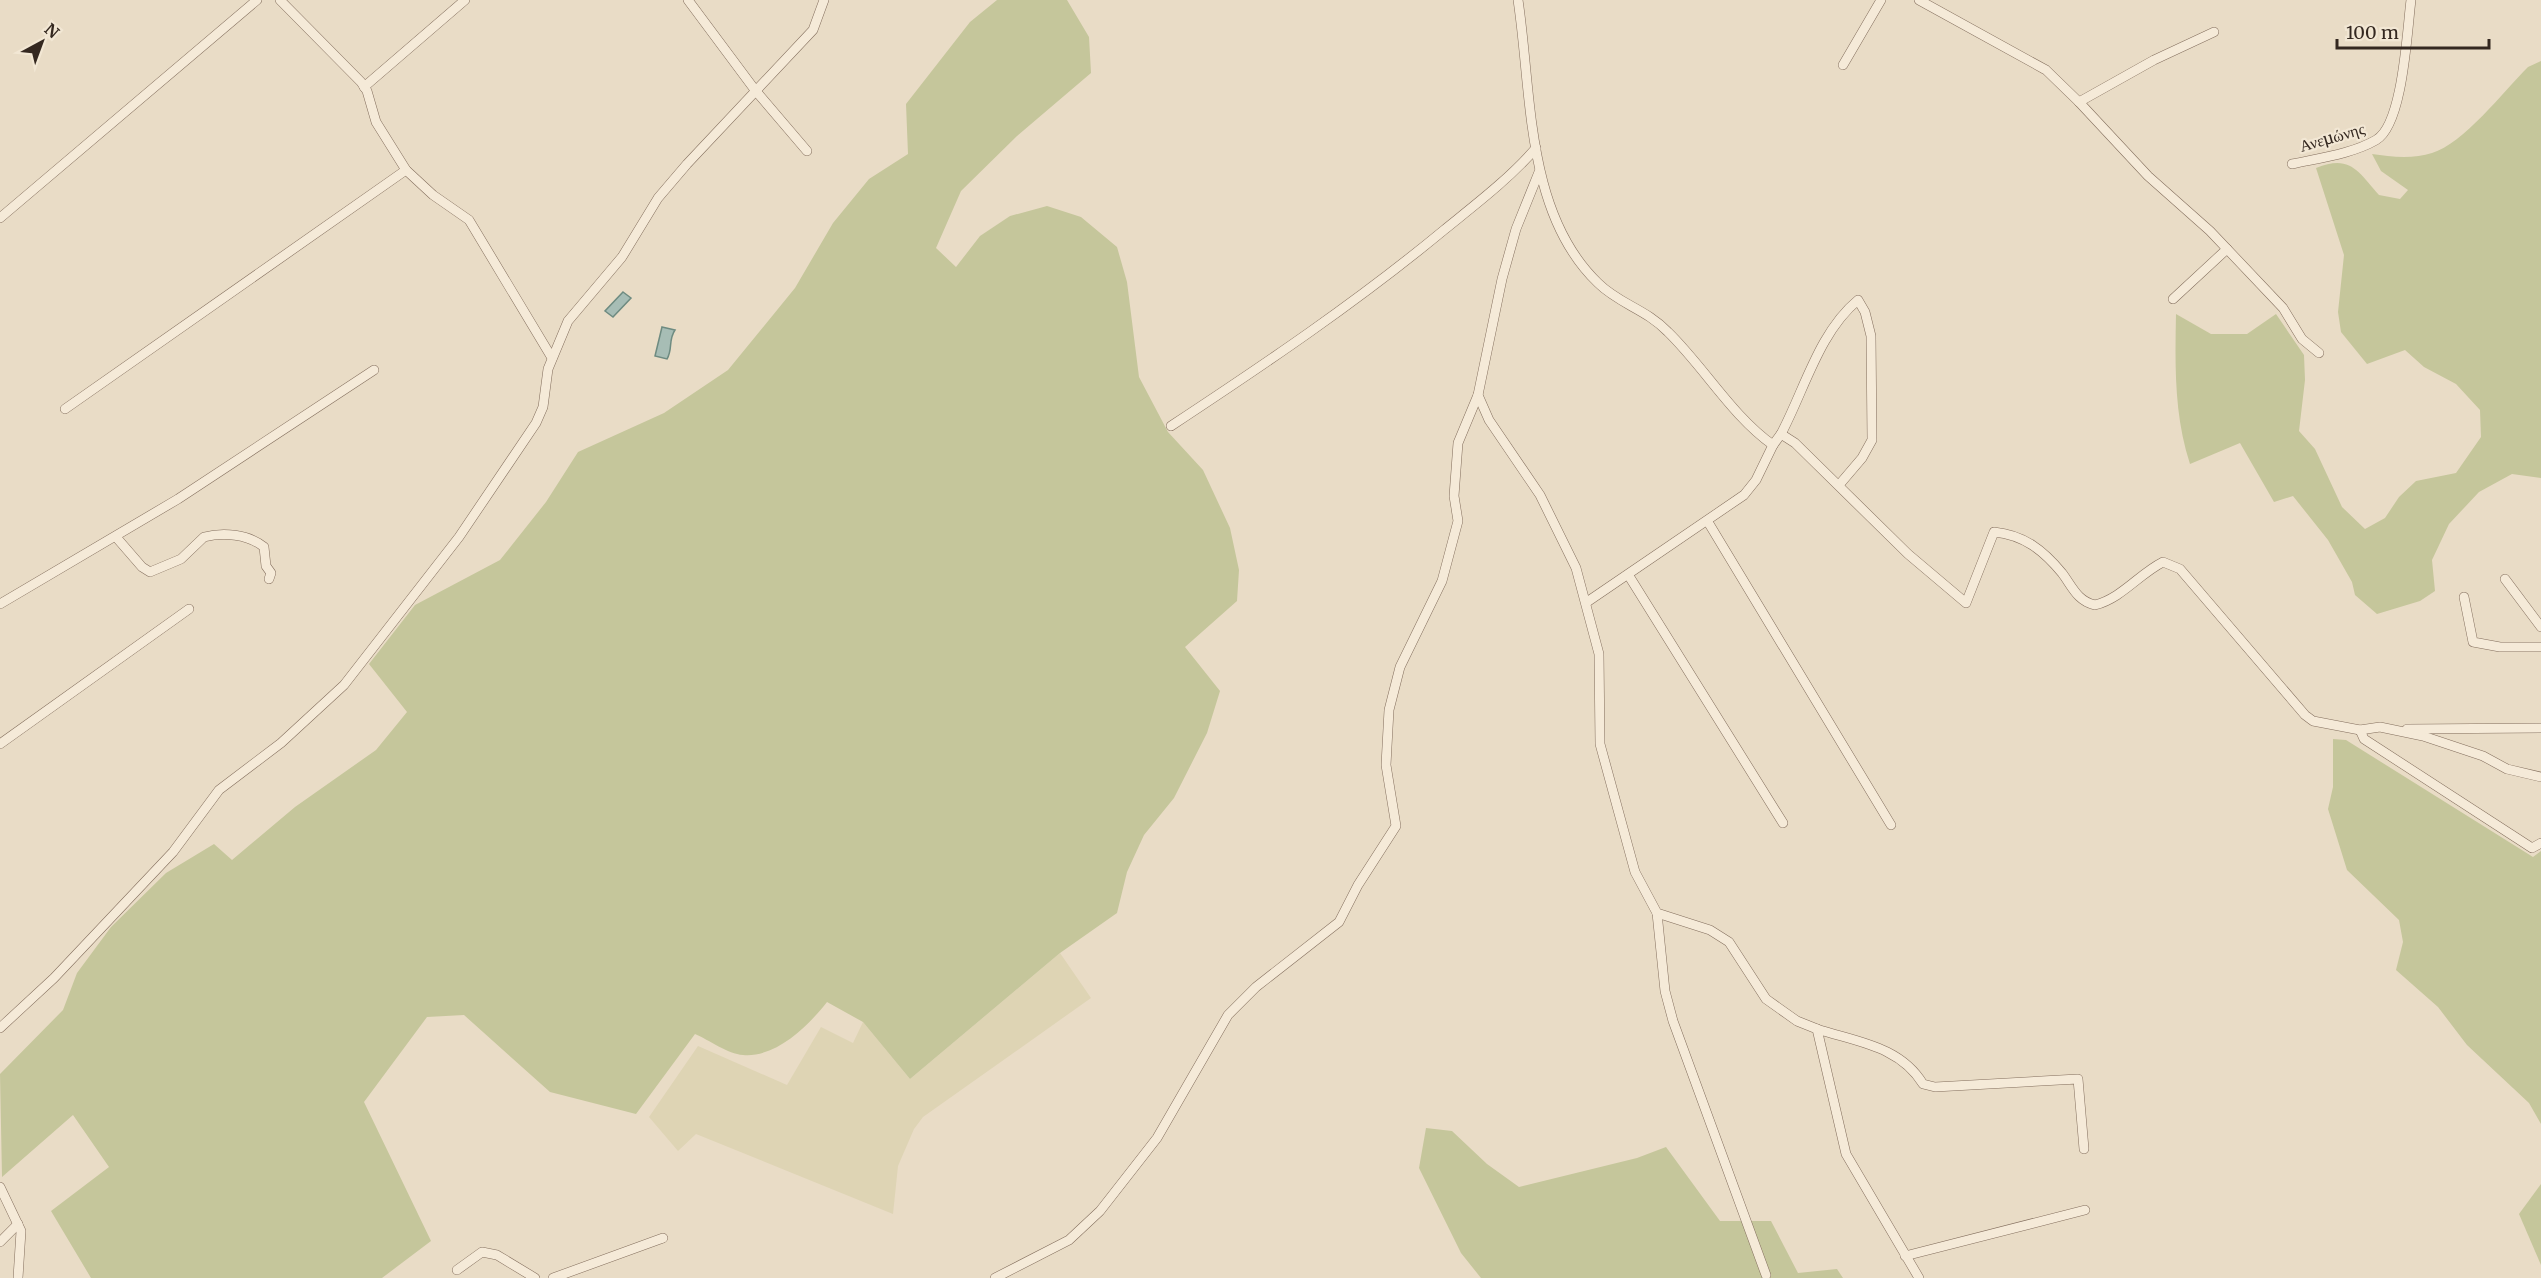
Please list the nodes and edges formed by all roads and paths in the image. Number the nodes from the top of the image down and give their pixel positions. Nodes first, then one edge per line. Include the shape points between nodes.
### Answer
1 (257, 0) edge
2 (280, 0) edge
3 (465, 0) edge
4 (688, 0) edge
5 (824, 0) edge
6 (1518, 0) edge
7 (1881, 0) edge
8 (1919, 0) edge
9 (2411, 0) edge
10 (2214, 32) dead end
11 (1843, 65) dead end
12 (364, 87) junction
13 (755, 90) junction
14 (2079, 102) junction
15 (1536, 148) junction
16 (807, 151) dead end
17 (2292, 164) dead end
18 (406, 170) junction
19 (1539, 172) junction
20 (0, 218) edge
21 (2227, 249) junction
22 (2173, 299) dead end
23 (2319, 353) dead end
24 (552, 358) junction
25 (374, 370) dead end
26 (1478, 395) junction
27 (65, 409) dead end
28 (1171, 426) dead end
29 (1781, 434) junction
30 (1773, 445) junction
31 (1839, 485) junction
32 (1708, 522) junction
33 (116, 537) junction
34 (1629, 576) junction
35 (269, 579) dead end
36 (2505, 579) dead end
37 (2464, 597) dead end
38 (1587, 602) junction
39 (0, 604) edge
40 (189, 609) dead end
41 (2541, 627) edge
42 (2541, 647) edge
43 (2541, 728) edge
44 (2360, 730) junction
45 (2398, 730) junction
46 (0, 744) edge
47 (2541, 777) edge
48 (1783, 823) dead end
49 (1891, 825) dead end
50 (2541, 843) edge
51 (1657, 913) junction
52 (0, 1028) edge
53 (1817, 1029) junction
54 (2084, 1149) dead end
55 (0, 1187) edge
56 (2085, 1210) dead end
57 (18, 1224) junction
58 (663, 1238) dead end
59 (0, 1242) edge
60 (1905, 1256) junction
61 (457, 1270) dead end
62 (1766, 1275) dead end
63 (18, 1278) edge
64 (535, 1278) edge
65 (553, 1278) edge
66 (995, 1278) edge
67 (1919, 1278) edge

1 - 20 street
2 - 12 street
3 - 12 street
4 - 13 street
5 - 13 street via 813,30
6 - 15 street
7 - 11 street
8 - 14 street via 2046,70
9 - 17 street, Ανεμώνης via 2398,99 2389,127 2378,140
10 - 14 street
12 - 18 street via 376,122
13 - 16 street
13 - 24 street via 658,198 622,257 568,321
14 - 21 street via 2148,176
15 - 19 street
15 - 28 street via 1400,267 1319,328
18 - 24 street via 469,220
18 - 27 street
19 - 26 street via 1513,239
19 - 30 street via 1562,231 1597,283 1616,298 1645,311 1666,330 1752,430
21 - 22 street
21 - 23 street via 2283,308 2302,339
24 - 52 street via 536,423 459,537 345,685 281,743 219,790 146,881 54,978
25 - 33 street
26 - 38 street via 1500,439 1540,495 1576,568
26 - 66 street via 1458,443 1454,496 1458,521 1442,581 1400,667 1389,710 1386,765 1396,826 1339,922 1256,987 1228,1015 1157,1138 1100,1210 1069,1240
29 - 30 street
29 - 31 street
29 - 31 street via 1827,341 1846,310 1858,300 1871,336 1872,440
30 - 32 street via 1744,495
31 - 44 street via 1908,554 1966,603 1994,532 2010,533 2044,553 2082,600 2095,605 2122,592 2156,565 2172,564 2305,715 2313,721
32 - 34 street
32 - 49 street
33 - 35 street via 150,572 182,559 204,537 233,534 264,547
33 - 39 street
34 - 38 street
34 - 48 street
36 - 41 street
37 - 42 street via 2473,642 2500,647
38 - 51 street via 1601,670 1600,744 1635,872
40 - 46 street
43 - 45 street
44 - 45 street
44 - 50 street via 2364,739 2498,827 2532,848
45 - 47 street via 2483,756 2528,776
51 - 53 street via 1710,930 1729,942 1766,999 1797,1021
51 - 62 street via 1665,991 1673,1021
53 - 54 street via 1900,1056 1914,1068 1923,1084 1935,1087 2078,1079
53 - 60 street via 1846,1154
55 - 57 street
56 - 60 street
57 - 59 street
57 - 63 street
58 - 65 street
60 - 67 street
61 - 64 street via 482,1252 496,1255

